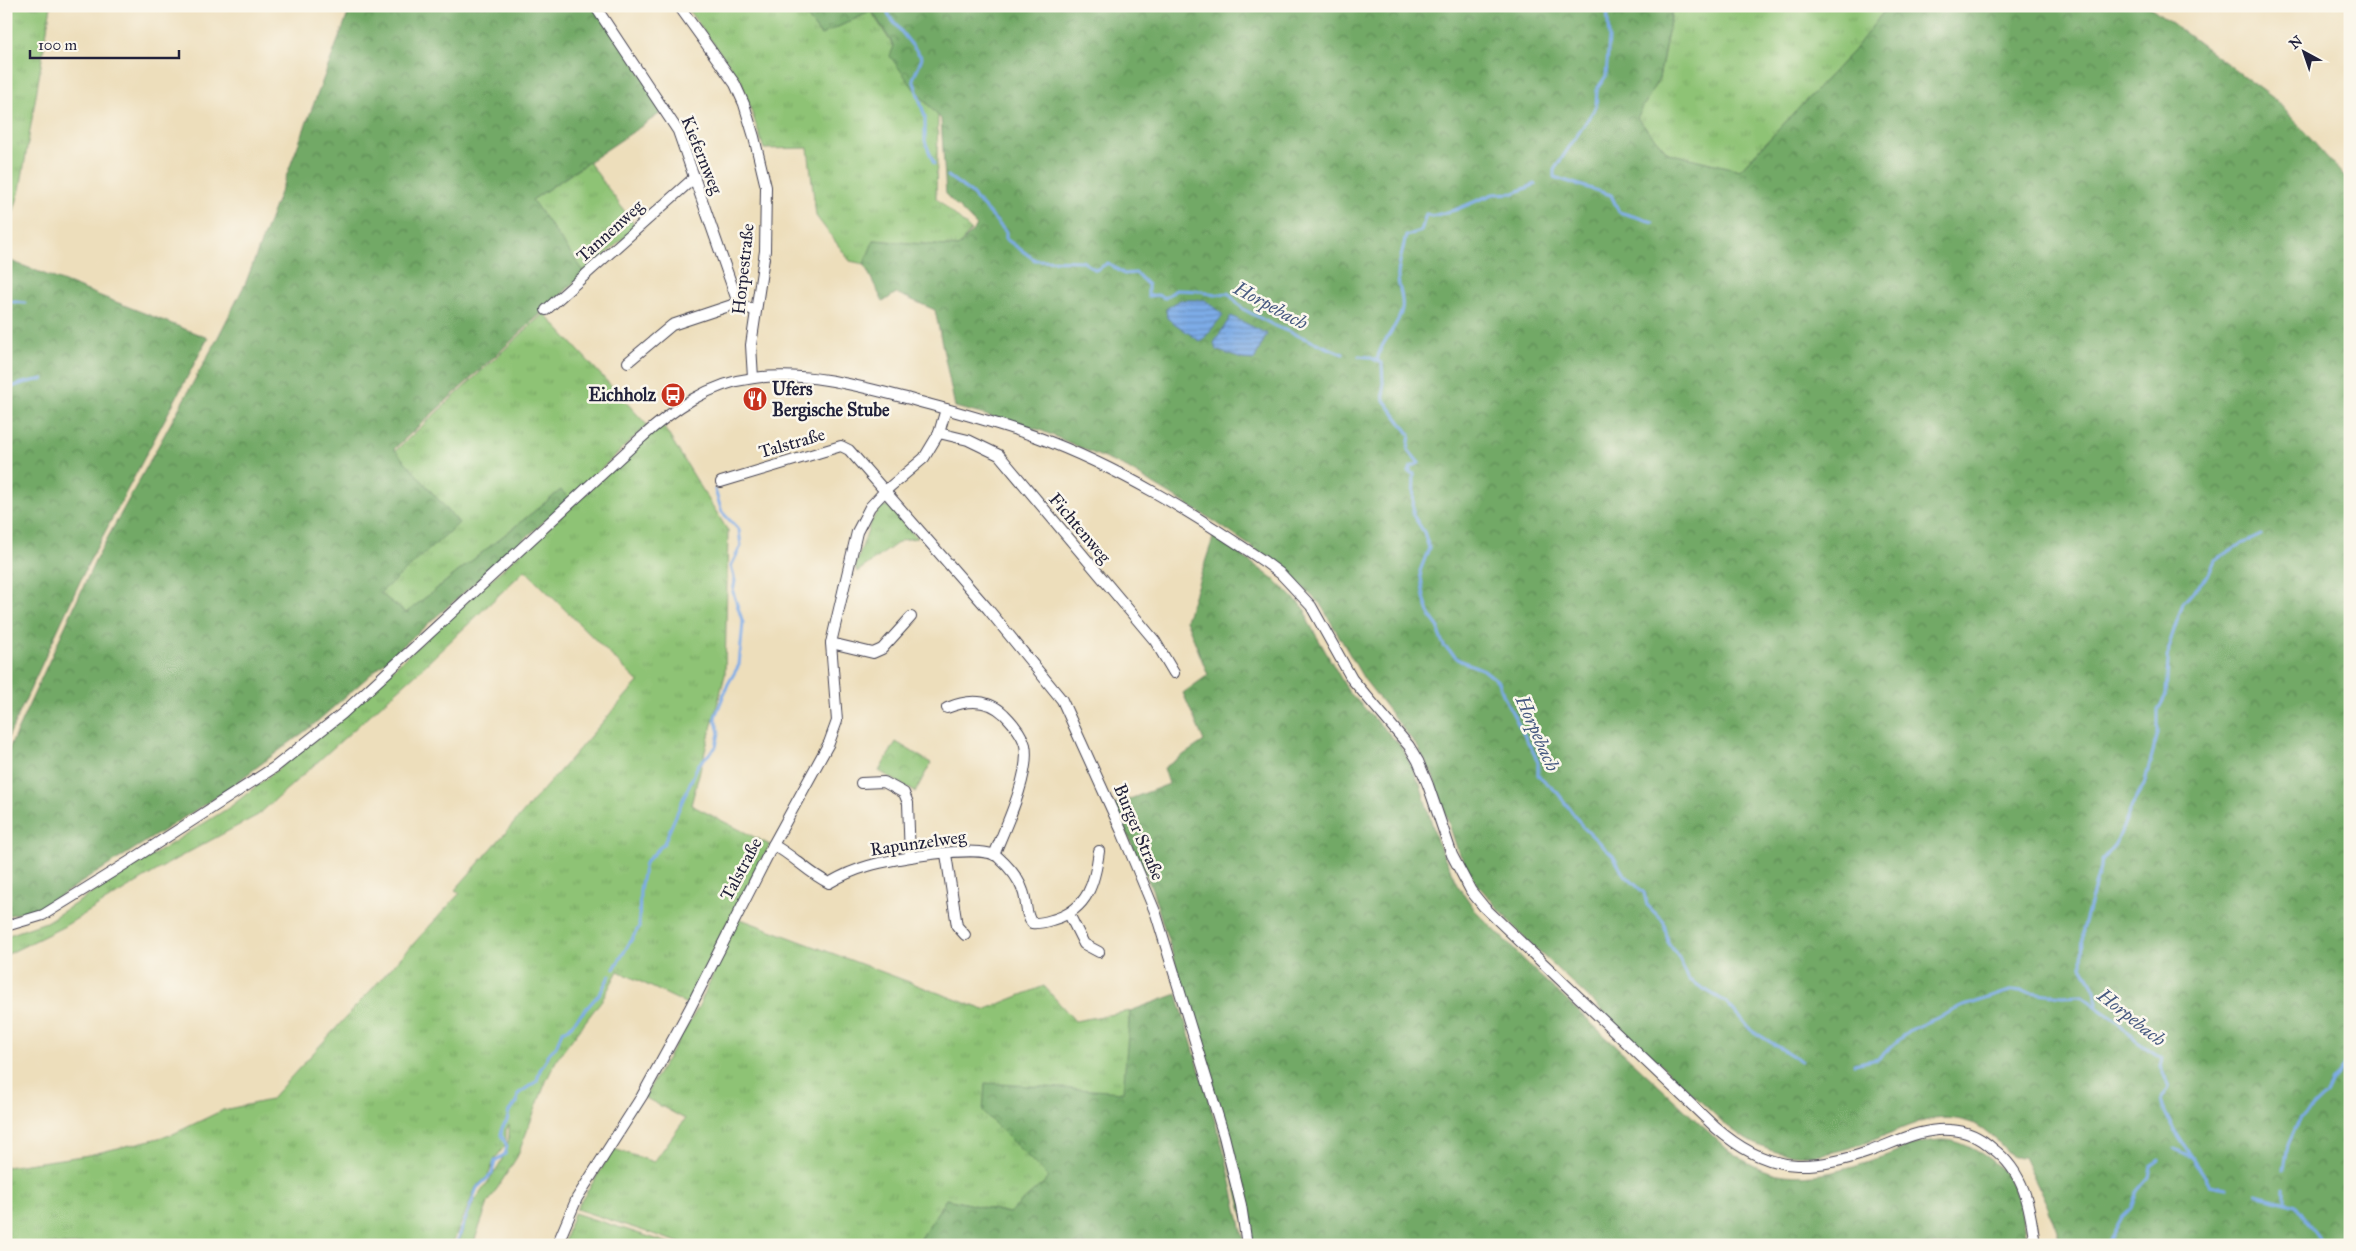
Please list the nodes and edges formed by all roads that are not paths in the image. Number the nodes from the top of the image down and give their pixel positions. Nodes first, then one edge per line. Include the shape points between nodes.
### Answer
1 (594, 6) edge
2 (680, 6) edge
3 (696, 177) junction
4 (738, 303) junction
5 (546, 310) dead end
6 (755, 311) junction
7 (628, 362) dead end
8 (753, 378) junction
9 (946, 409) junction
10 (939, 433) junction
11 (721, 482) dead end
12 (885, 491) junction
13 (911, 617) dead end
14 (831, 643) junction
15 (1174, 673) dead end
16 (947, 708) dead end
17 (861, 783) dead end
18 (772, 845) junction
19 (1099, 851) dead end
20 (946, 854) junction
21 (994, 855) junction
22 (910, 857) junction
23 (1069, 914) junction
24 (6, 926) edge
25 (965, 935) dead end
26 (1099, 952) dead end
27 (557, 1245) edge
28 (1247, 1245) edge
29 (2035, 1245) edge

1 - 3 street, Kiefernweg via 678,131
2 - 6 street, Horpestraße via 735,84 754,137 766,187 765,251
3 - 4 street, Kiefernweg
3 - 5 street, Tannenweg
4 - 6 street
4 - 7 street via 672,325
6 - 8 street, Horpestraße via 751,345
8 - 9 street via 808,377 850,383
8 - 24 street via 702,394 665,416 342,714 275,767 43,915
9 - 10 street, Talstraße
9 - 29 street via 1036,436 1125,476 1248,550 1281,574 1324,625 1352,679 1398,732 1418,761 1452,855 1471,891 1497,922 1732,1141 1766,1159 1808,1165 1846,1158 1924,1133 1964,1132 1999,1153 2019,1177 2028,1198
10 - 12 street, Talstraße via 924,458
10 - 15 street, Fichtenweg via 968,440 999,455 1155,641
11 - 12 street, Talstraße via 841,446 849,450
12 - 14 street, Talstraße via 865,513 857,532
12 - 28 street, Burger Straße via 1062,700 1156,914 1224,1136
13 - 14 street via 882,649 872,653
14 - 18 street, Talstraße via 837,721 830,743
16 - 21 street via 975,701 988,703 1010,720 1025,746 1020,787
17 - 22 street via 884,782 904,793 908,804
18 - 22 street, Rapunzelweg via 789,852 829,883 867,866
18 - 27 street, Talstraße via 642,1096 577,1198
19 - 23 street via 1090,892
20 - 21 street, Rapunzelweg via 971,850
20 - 22 street, Rapunzelweg
20 - 25 street via 957,926
21 - 23 street via 1018,880 1032,923
23 - 26 street via 1084,944

